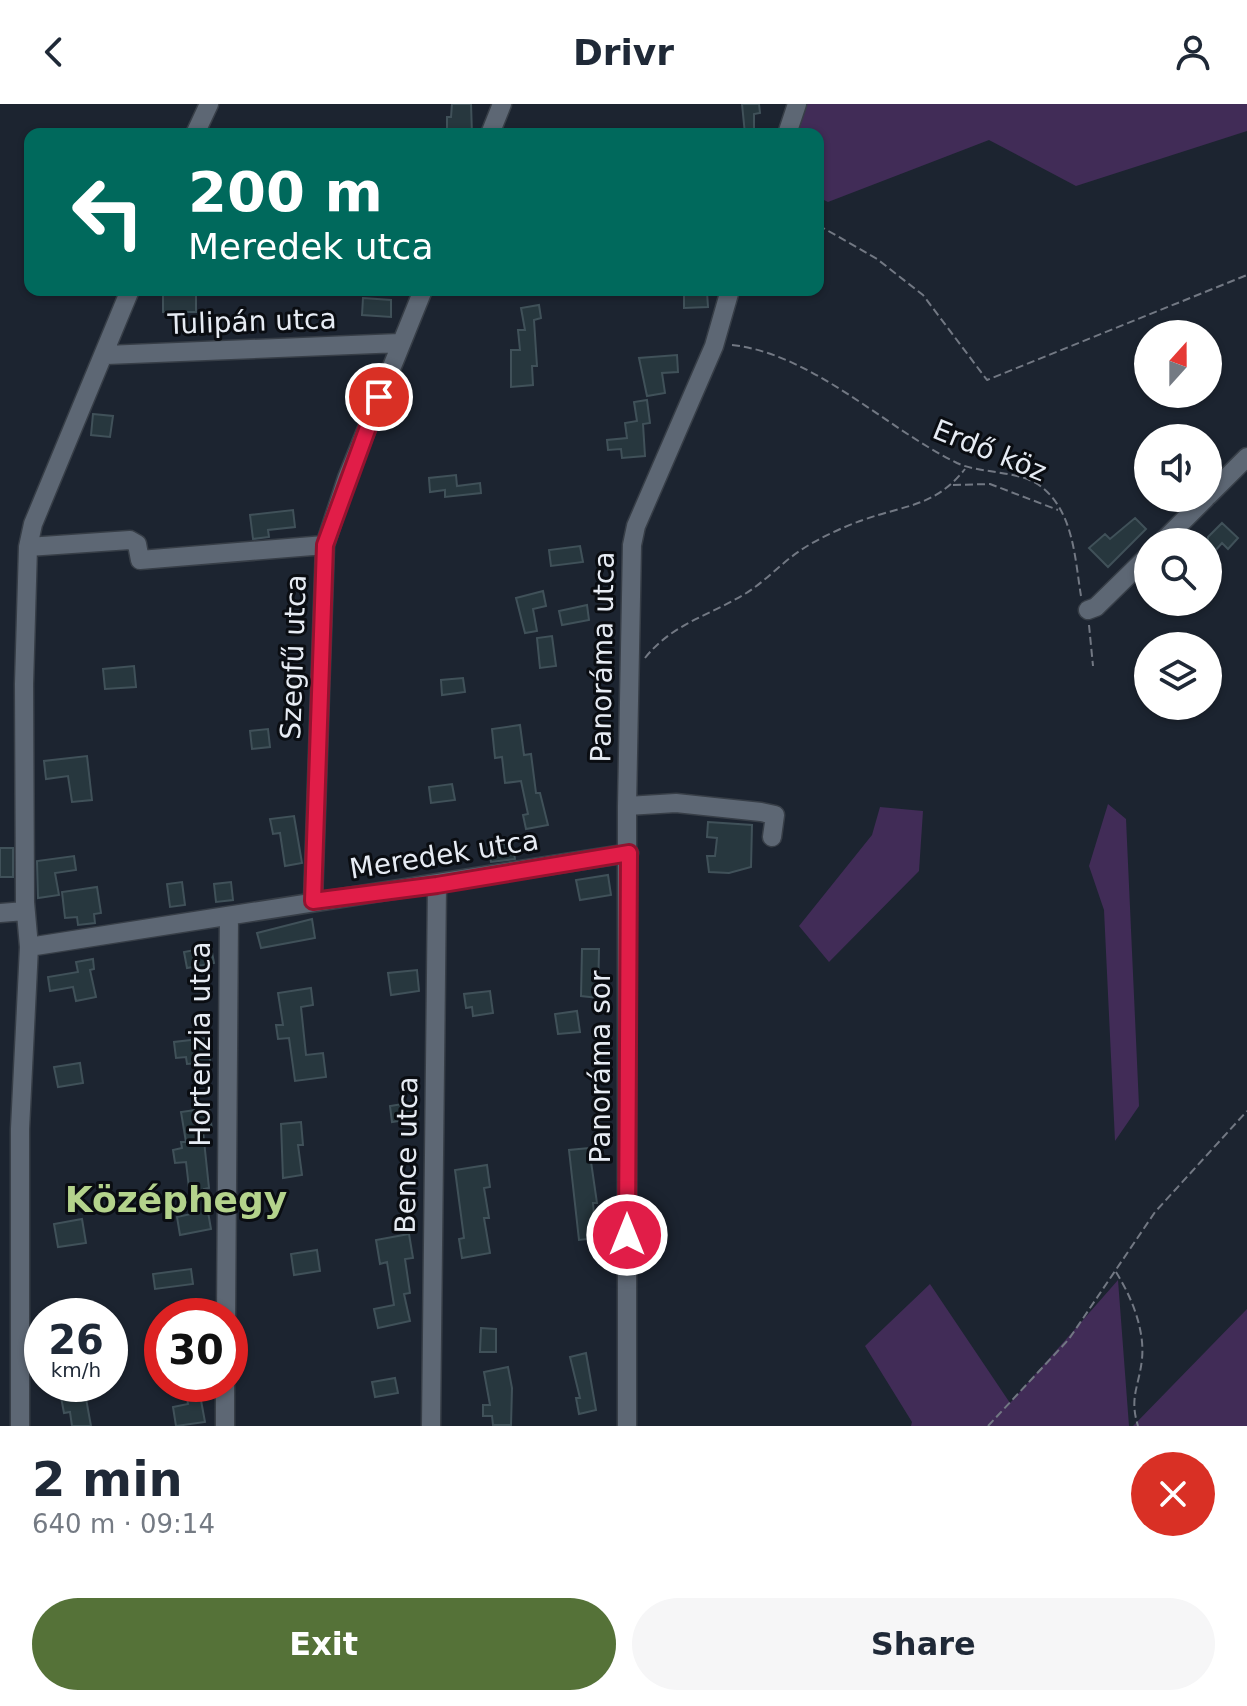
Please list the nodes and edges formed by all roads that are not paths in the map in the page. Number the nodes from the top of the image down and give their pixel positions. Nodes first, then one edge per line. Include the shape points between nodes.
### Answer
1 (209, 104) edge
2 (502, 104) edge
3 (797, 104) edge
4 (198, 128) edge
5 (492, 128) edge
6 (789, 128) edge
7 (128, 296) edge
8 (420, 296) edge
9 (728, 296) edge
10 (400, 343) junction
11 (106, 355) junction
12 (1247, 457) edge
13 (1222, 482) edge
14 (1192, 512) edge
15 (1176, 528) edge
16 (325, 545) junction
17 (28, 547) junction
18 (1134, 570) edge
19 (1088, 610) road end
20 (627, 806) junction
21 (772, 837) dead end
22 (629, 853) junction
23 (437, 885) junction
24 (313, 901) junction
25 (25, 911) junction
26 (0, 913) edge
27 (229, 916) junction
28 (29, 947) junction
29 (20, 1129) junction
30 (0, 1130) edge
31 (226, 1298) edge
32 (225, 1402) edge
33 (20, 1426) edge
34 (225, 1426) edge
35 (431, 1426) edge
36 (627, 1426) edge

1 - 4 street
2 - 5 street
3 - 6 street
7 - 11 street
8 - 10 street, Szegfű utca
9 - 20 street, Panoráma utca via 714,346 632,545
10 - 11 street, Tulipán utca
10 - 16 street, Szegfű utca
11 - 17 street via 33,524
12 - 13 street
14 - 15 street
16 - 17 street via 140,560 137,544 130,540
16 - 24 street, Szegfű utca
17 - 25 street
18 - 19 street
20 - 21 street via 676,803 775,815
20 - 22 street, Panoráma utca
22 - 23 street, Meredek utca
22 - 36 street, Panoráma sor
23 - 24 street, Meredek utca
23 - 35 street, Bence utca
24 - 27 street, Meredek utca
25 - 26 street
25 - 28 street
27 - 28 street, Meredek utca
27 - 31 street, Hortenzia utca
28 - 29 street
29 - 30 street
29 - 33 street
32 - 34 street

